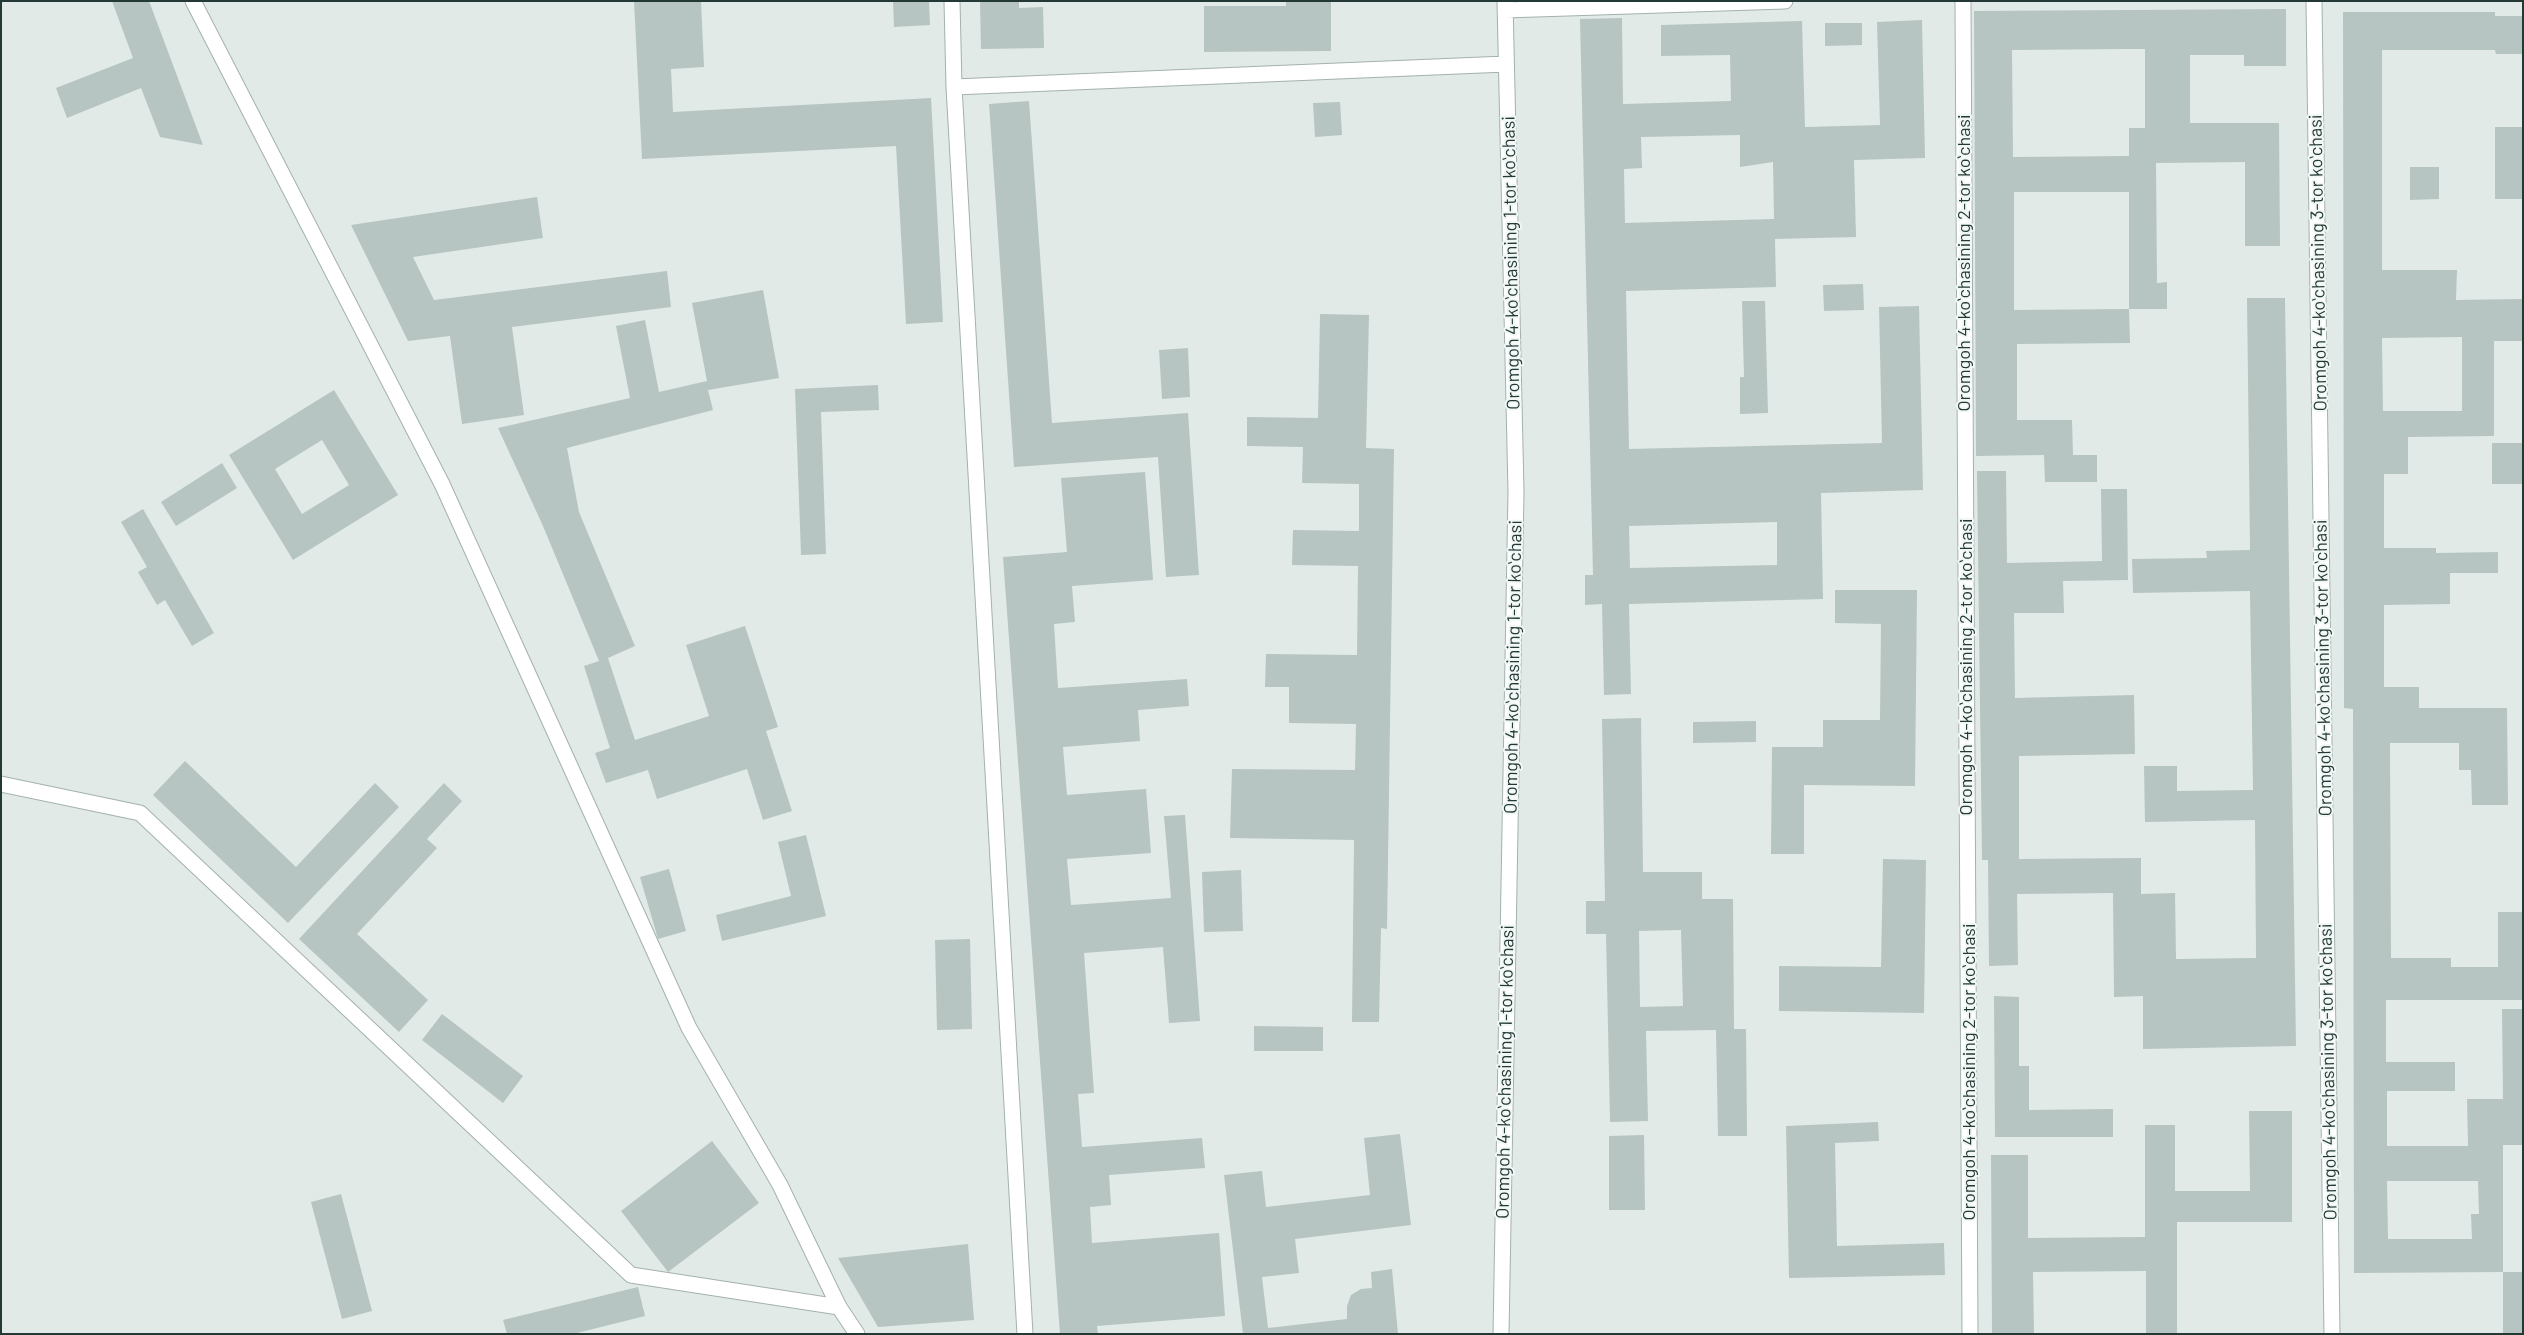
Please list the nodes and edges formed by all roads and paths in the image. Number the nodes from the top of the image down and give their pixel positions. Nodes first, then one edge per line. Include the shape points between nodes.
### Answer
1 (193, 1) edge
2 (952, 1) edge
3 (1785, 1) edge
4 (1963, 1) edge
5 (2314, 1) edge
6 (1505, 6) edge
7 (1506, 64) junction
8 (954, 86) junction
9 (1, 784) edge
10 (839, 1307) junction
11 (857, 1334) edge
12 (1025, 1334) edge
13 (1500, 1334) edge
14 (1970, 1334) edge
15 (2332, 1334) edge

1 - 10 street via 442,484 689,1028 780,1185
2 - 8 street
3 - 6 street
4 - 14 street, Oromgoh 4-koʻchasining 2-tor koʻchasi
5 - 15 street, Oromgoh 4-koʻchasining 3-tor koʻchasi
6 - 7 street, Oromgoh 4-koʻchasining 1-tor koʻchasi
7 - 8 street
7 - 13 street, Oromgoh 4-koʻchasining 1-tor koʻchasi via 1516,492
8 - 12 street
9 - 10 street via 140,813 631,1275
10 - 11 street

